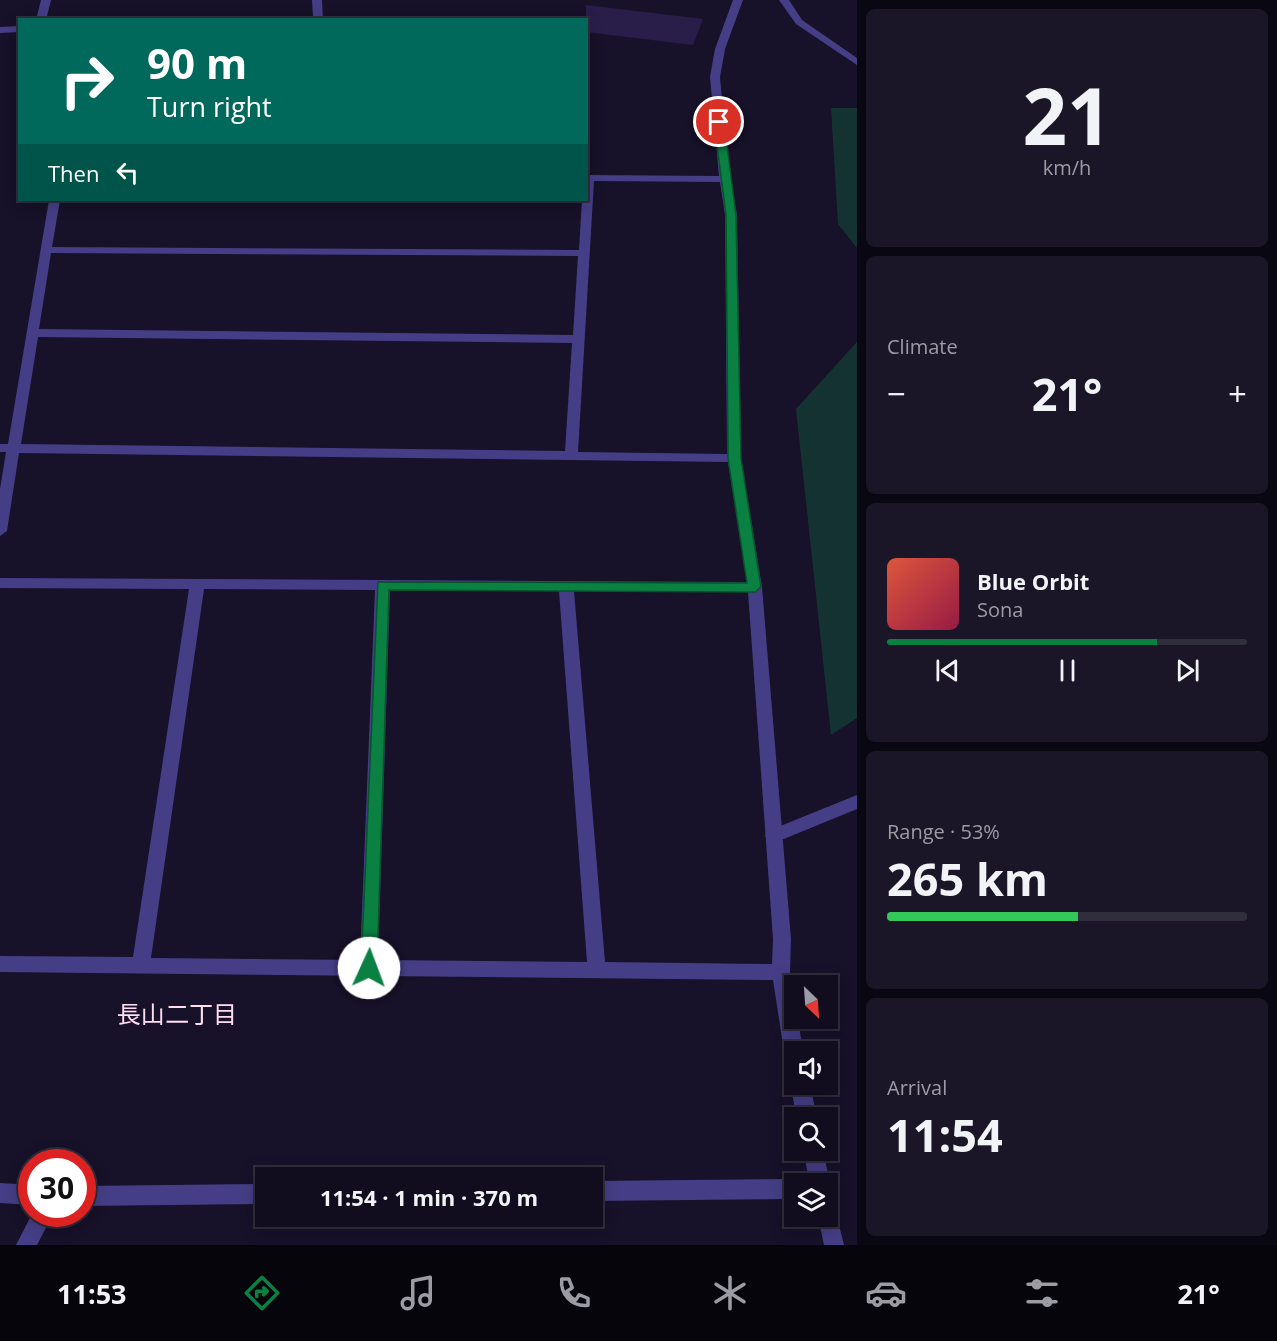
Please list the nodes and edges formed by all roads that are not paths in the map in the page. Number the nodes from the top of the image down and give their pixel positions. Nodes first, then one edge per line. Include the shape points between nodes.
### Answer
1 (46, 0) edge
2 (316, 0) edge
3 (738, 0) edge
4 (783, 0) edge
5 (42, 18) edge
6 (318, 18) edge
7 (18, 29) edge
8 (0, 30) edge
9 (857, 62) edge
10 (588, 178) edge
11 (725, 179) junction
12 (54, 201) edge
13 (587, 201) edge
14 (46, 250) junction
15 (584, 253) junction
16 (32, 333) junction
17 (579, 339) junction
18 (6, 448) edge
19 (571, 457) junction
20 (735, 458) junction
21 (0, 531) edge
22 (0, 583) edge
23 (197, 585) junction
24 (383, 585) junction
25 (566, 586) junction
26 (755, 587) junction
27 (857, 802) edge
28 (774, 836) junction
29 (0, 964) edge
30 (141, 965) junction
31 (369, 968) junction
32 (597, 970) junction
33 (781, 972) junction
34 (792, 1041) edge
35 (784, 1189) edge
36 (603, 1191) edge
37 (0, 1193) edge
38 (18, 1194) edge
39 (255, 1194) edge
40 (96, 1196) edge
41 (36, 1227) edge
42 (830, 1227) edge
43 (26, 1245) edge
44 (834, 1245) edge

1 - 5 street
2 - 6 street
3 - 11 street via 720,49 715,77
4 - 9 street via 799,22
7 - 8 street
10 - 11 street
11 - 20 street via 731,215
12 - 14 street
13 - 15 street
14 - 15 street
14 - 16 street
15 - 17 street
16 - 17 street
16 - 18 street
17 - 19 street
18 - 19 street
18 - 21 street
19 - 20 street
20 - 26 street
22 - 23 street
23 - 24 street
23 - 30 street
24 - 25 street
24 - 31 street
25 - 26 street
25 - 32 street
26 - 28 street
27 - 28 street
28 - 33 street via 783,939
29 - 30 street
30 - 31 street
31 - 32 street
32 - 33 street
33 - 34 street
35 - 36 street
37 - 38 street
39 - 40 street
41 - 43 street
42 - 44 street

